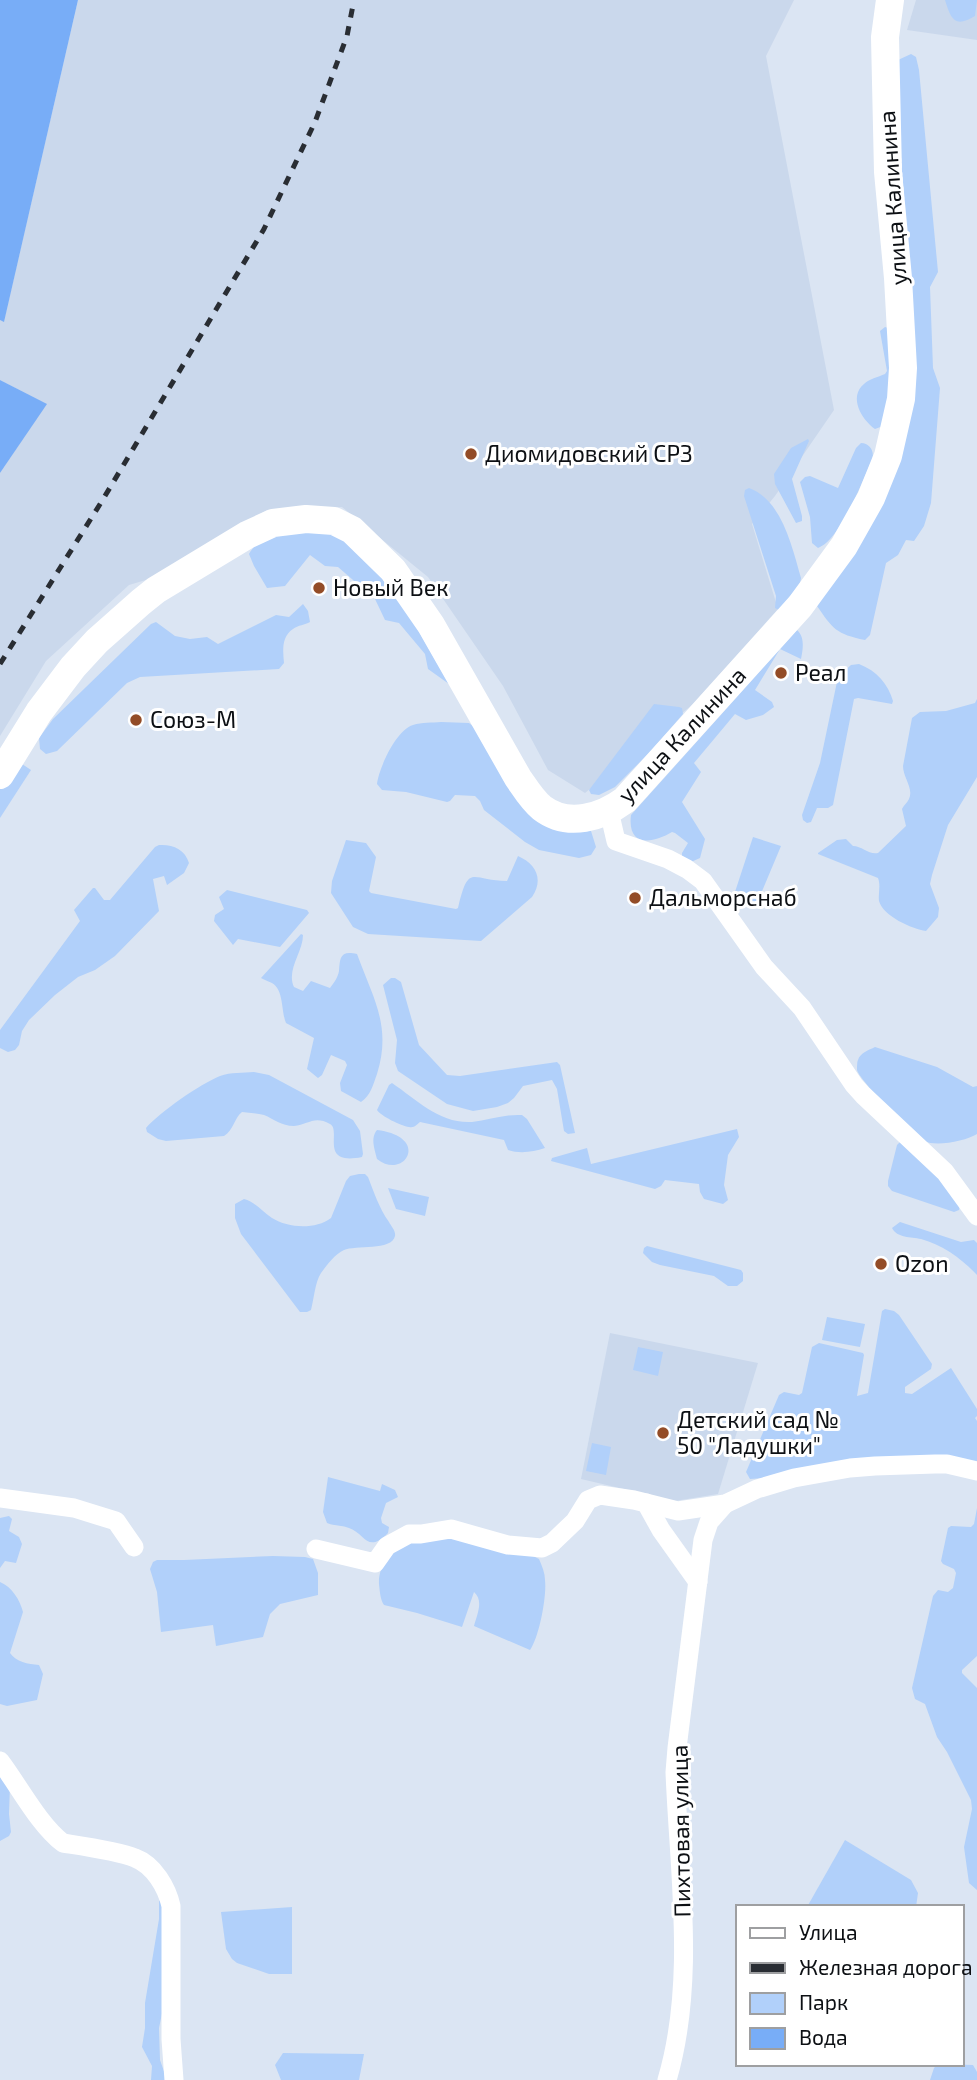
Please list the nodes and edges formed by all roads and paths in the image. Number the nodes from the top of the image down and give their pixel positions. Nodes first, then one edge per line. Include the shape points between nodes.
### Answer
1 (890, 0) edge
2 (0, 775) edge
3 (609, 811) junction
4 (977, 1216) edge
5 (977, 1471) edge
6 (0, 1498) edge
7 (646, 1503) junction
8 (725, 1504) junction
9 (134, 1547) dead end
10 (316, 1549) dead end
11 (698, 1582) junction
12 (0, 1761) edge
13 (174, 2080) edge
14 (667, 2080) edge

1 - 3 main road, улица Калинина via 885,37 888,172 903,368 888,456 844,546 800,606 625,800
2 - 3 main road, улица Калинина via 73,667 156,590 273,523 306,519 334,521 352,530 393,570 432,625 518,778 543,809 578,819
3 - 4 street via 616,841 668,859 703,881 764,967 802,1007 854,1085 945,1172
5 - 8 street via 947,1464 836,1470 757,1489
6 - 9 street via 74,1508 116,1521
7 - 8 street via 678,1511
7 - 10 street via 594,1497 575,1521 542,1548 508,1545 451,1529 408,1534 387,1546 375,1563
7 - 11 street
8 - 11 street, Пихтовая улица via 709,1522
11 - 14 street, Пихтовая улица via 675,1772 682,1998
12 - 13 street via 60,1841 135,1858 169,1894

